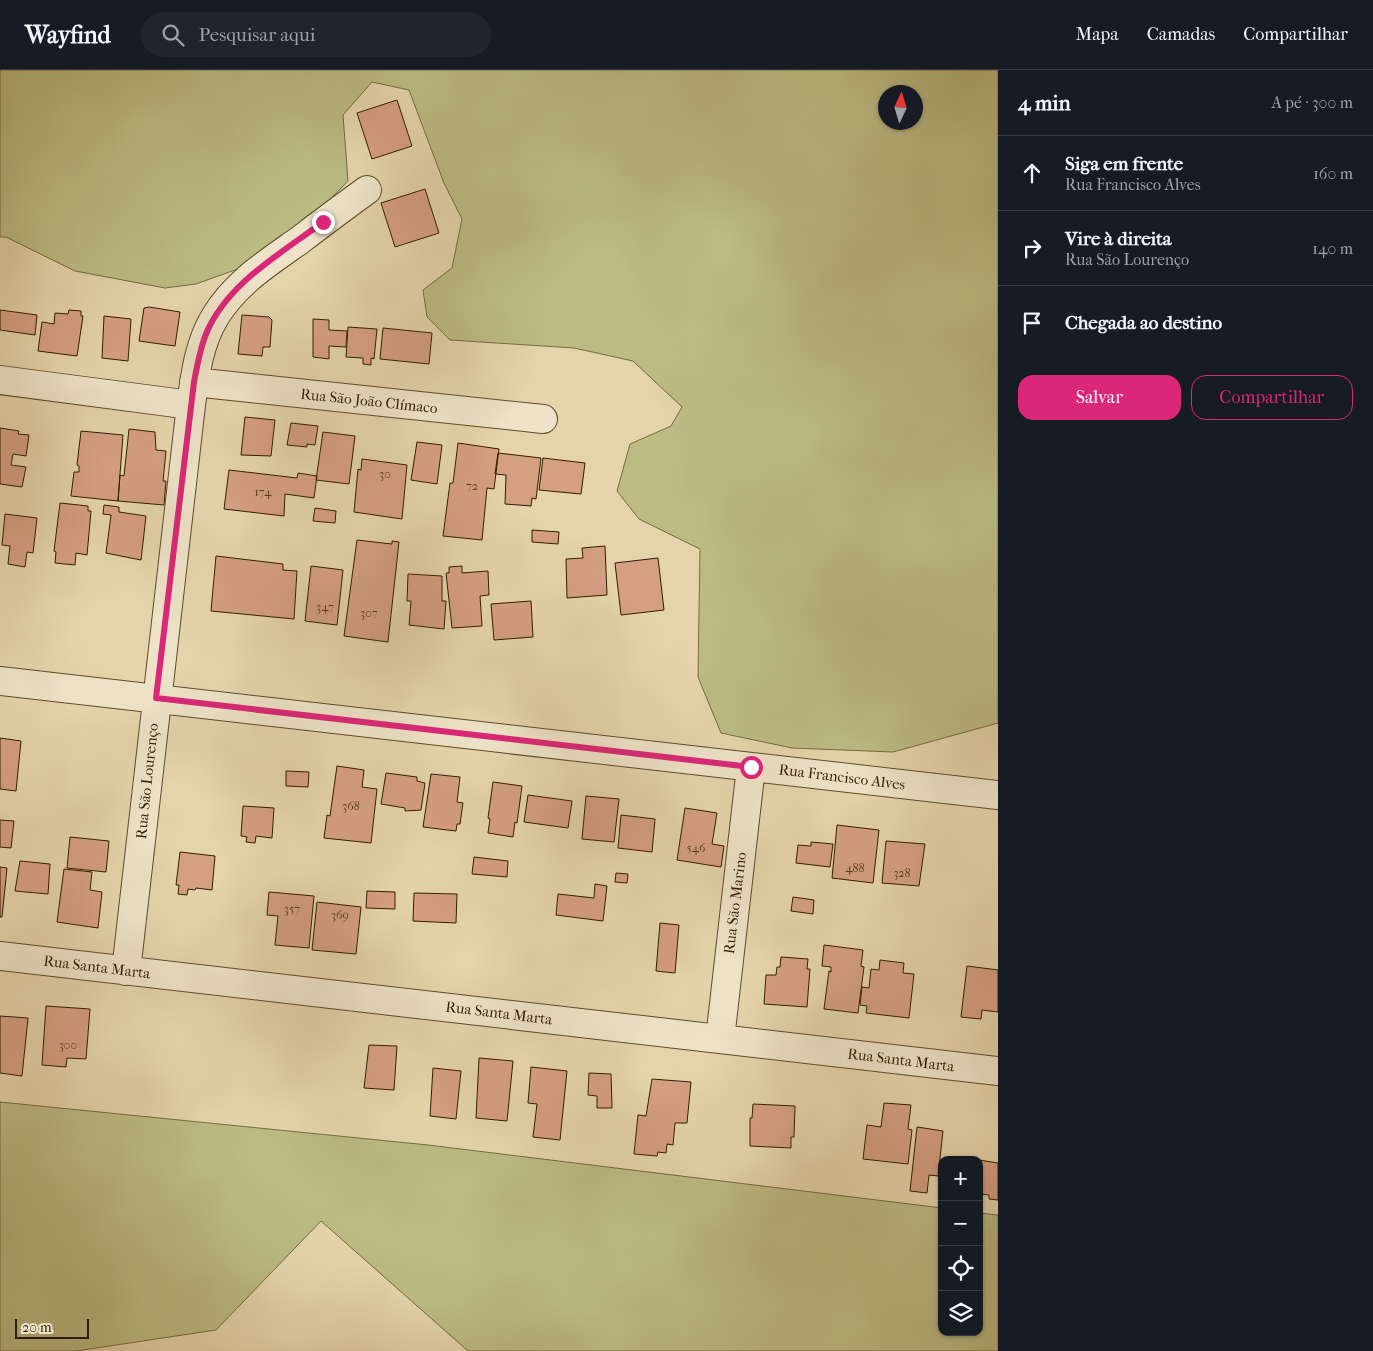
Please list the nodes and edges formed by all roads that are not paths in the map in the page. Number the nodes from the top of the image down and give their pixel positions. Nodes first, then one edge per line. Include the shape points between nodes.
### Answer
1 (367, 190) dead end
2 (0, 380) edge
3 (192, 393) junction
4 (544, 419) dead end
5 (0, 681) edge
6 (156, 698) junction
7 (751, 767) junction
8 (998, 795) edge
9 (0, 956) edge
10 (126, 970) junction
11 (720, 1039) junction
12 (998, 1071) edge

1 - 3 street, Rua São Lourenço via 271,259 228,299 206,334
2 - 3 street, Rua São João Clímaco
3 - 4 street, Rua São João Clímaco
3 - 6 street, Rua São Lourenço
5 - 6 street, Rua Francisco Alves
6 - 7 street, Rua Francisco Alves
6 - 10 street, Rua São Lourenço
7 - 8 street, Rua Francisco Alves
7 - 11 street, Rua São Marino
9 - 10 street, Rua Santa Marta
10 - 11 street, Rua Santa Marta
11 - 12 street, Rua Santa Marta

